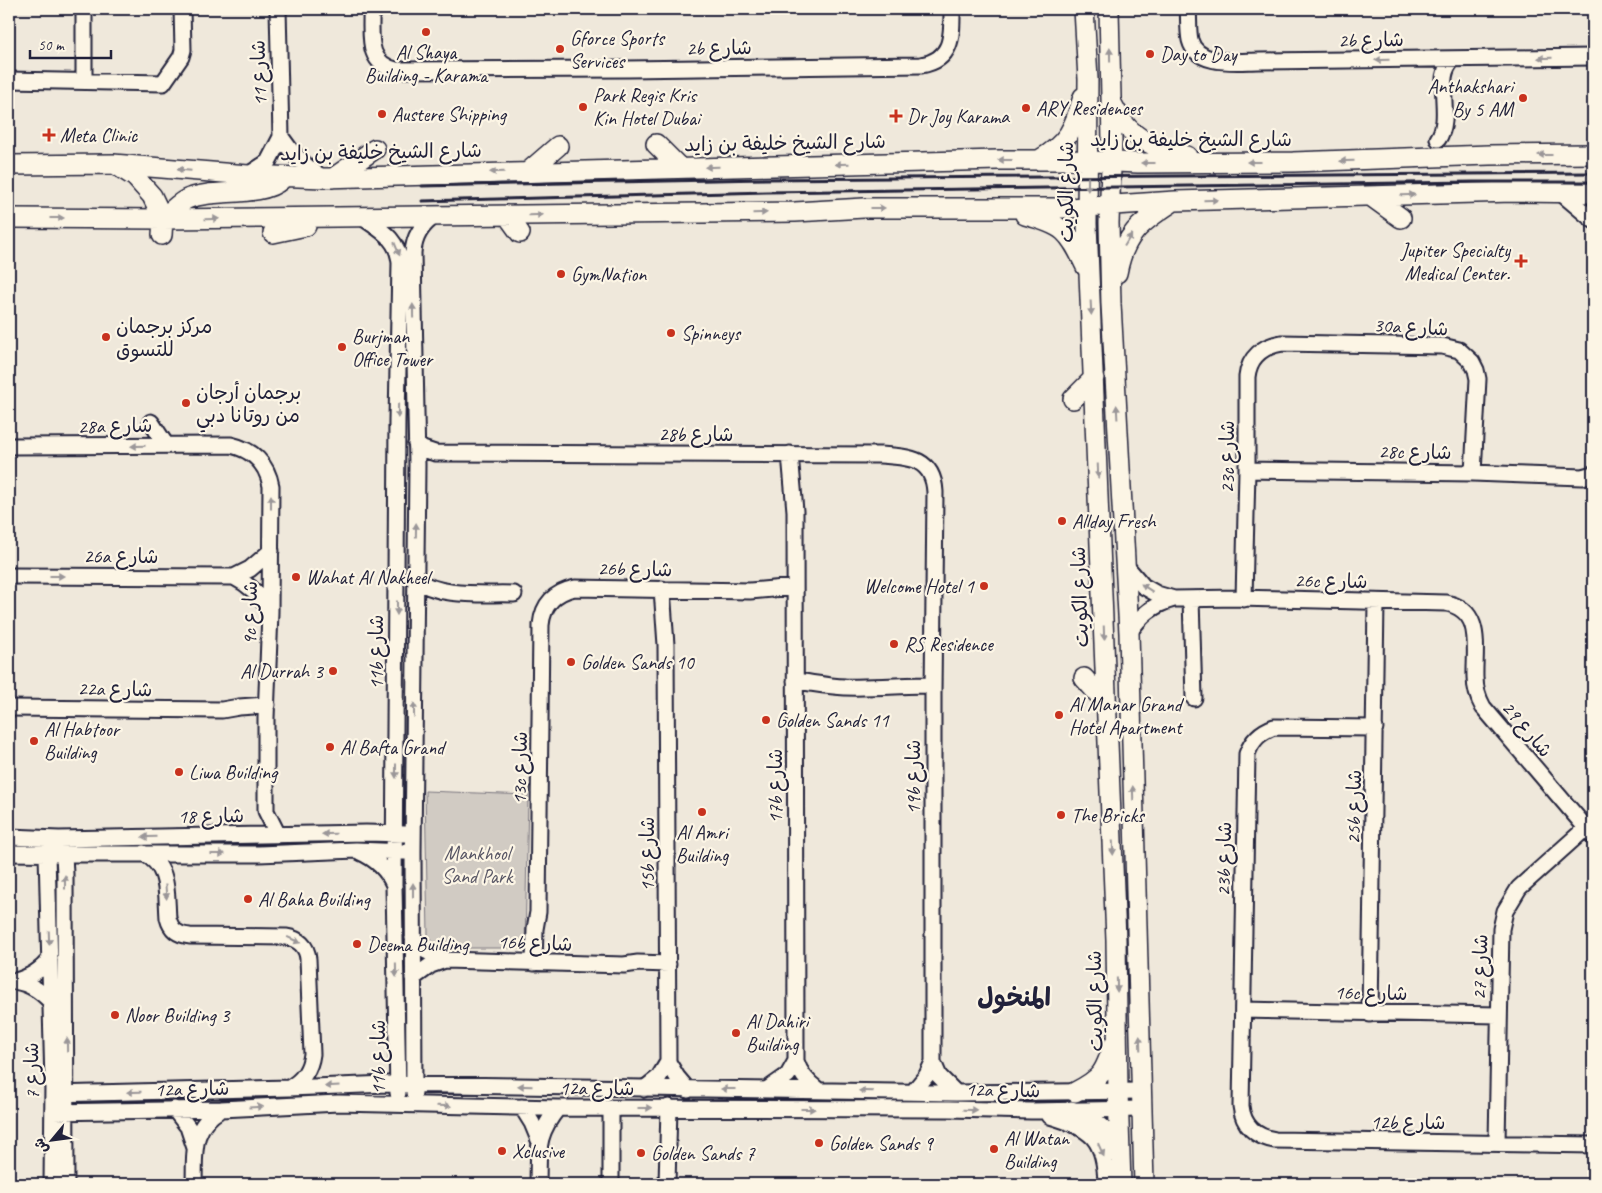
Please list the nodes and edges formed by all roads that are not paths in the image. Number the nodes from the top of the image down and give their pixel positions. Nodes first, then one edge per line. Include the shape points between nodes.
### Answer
1 (84, 9) edge
2 (182, 9) edge
3 (278, 9) edge
4 (371, 9) edge
5 (952, 9) edge
6 (1084, 9) edge
7 (1109, 9) edge
8 (1188, 9) edge
9 (1593, 57) edge
10 (1454, 59) junction
11 (1088, 79) junction
12 (9, 80) edge
13 (84, 82) junction
14 (1111, 101) junction
15 (281, 137) junction
16 (1438, 139) dead end
17 (656, 144) dead end
18 (558, 146) dead end
19 (375, 149) dead end
20 (1593, 154) edge
21 (1039, 160) junction
22 (1089, 160) junction
23 (1111, 161) junction
24 (1215, 163) junction
25 (112, 164) junction
26 (9, 165) edge
27 (680, 168) junction
28 (528, 172) junction
29 (248, 176) junction
30 (285, 177) junction
31 (328, 178) junction
32 (1561, 193) junction
33 (1593, 194) edge
34 (1372, 196) junction
35 (1175, 201) junction
36 (1110, 206) junction
37 (1088, 207) junction
38 (997, 208) junction
39 (507, 215) junction
40 (435, 216) junction
41 (323, 217) junction
42 (362, 217) junction
43 (9, 218) edge
44 (1401, 218) dead end
45 (1593, 220) edge
46 (163, 227) junction
47 (273, 233) dead end
48 (520, 233) dead end
49 (1089, 274) junction
50 (1111, 304) junction
51 (1290, 343) joint
52 (1094, 378) junction
53 (1073, 399) dead end
54 (151, 422) dead end
55 (416, 444) junction
56 (166, 445) junction
57 (222, 445) joint
58 (9, 446) edge
59 (435, 452) junction
60 (796, 454) junction
61 (417, 465) junction
62 (1248, 470) junction
63 (1473, 473) junction
64 (1589, 478) edge
65 (935, 492) joint
66 (271, 551) junction
67 (1126, 566) junction
68 (9, 576) edge
69 (234, 577) junction
70 (415, 579) junction
71 (667, 589) junction
72 (442, 591) junction
73 (795, 592) junction
74 (514, 594) dead end
75 (1244, 598) junction
76 (1174, 599) junction
77 (1191, 599) junction
78 (1376, 602) junction
79 (414, 609) junction
80 (270, 612) junction
81 (541, 625) joint
82 (1474, 629) joint
83 (1129, 633) junction
84 (1084, 678) dead end
85 (795, 687) junction
86 (933, 690) junction
87 (1194, 698) dead end
88 (1107, 704) junction
89 (9, 708) edge
90 (266, 711) junction
91 (1375, 728) junction
92 (396, 807) junction
93 (266, 811) junction
94 (1590, 832) edge
95 (366, 833) junction
96 (395, 834) junction
97 (414, 834) junction
98 (245, 836) junction
99 (278, 836) junction
100 (9, 837) edge
101 (56, 839) junction
102 (356, 850) junction
103 (395, 852) junction
104 (413, 852) junction
105 (9, 853) edge
106 (143, 853) junction
107 (47, 854) junction
108 (64, 854) junction
109 (394, 886) junction
110 (413, 938) junction
111 (50, 959) junction
112 (444, 960) junction
113 (538, 963) junction
114 (668, 968) junction
115 (414, 978) junction
116 (12, 981) edge
117 (51, 1002) junction
118 (1243, 1010) junction
119 (1370, 1014) junction
120 (1498, 1015) junction
121 (1118, 1031) junction
122 (398, 1052) junction
123 (414, 1061) junction
124 (796, 1061) junction
125 (668, 1062) junction
126 (933, 1062) junction
127 (67, 1066) junction
128 (369, 1084) junction
129 (398, 1084) junction
130 (414, 1084) junction
131 (437, 1085) junction
132 (289, 1088) junction
133 (644, 1089) junction
134 (768, 1089) junction
135 (688, 1090) junction
136 (818, 1090) junction
137 (95, 1092) junction
138 (913, 1092) junction
139 (1075, 1092) junction
140 (956, 1093) junction
141 (60, 1094) junction
142 (1130, 1103) junction
143 (398, 1104) junction
144 (414, 1105) junction
145 (1241, 1106) joint
146 (522, 1107) junction
147 (558, 1108) junction
148 (611, 1108) junction
149 (669, 1108) junction
150 (174, 1109) junction
151 (221, 1109) junction
152 (92, 1110) junction
153 (1071, 1110) junction
154 (60, 1111) junction
155 (1031, 1111) junction
156 (66, 1138) junction
157 (539, 1140) junction
158 (1497, 1142) junction
159 (1593, 1145) edge
160 (195, 1149) junction
161 (1120, 1161) junction
162 (1144, 1181) edge
163 (52, 1184) edge
164 (66, 1184) edge
165 (194, 1184) edge
166 (538, 1184) edge
167 (611, 1184) edge
168 (667, 1184) edge
169 (1106, 1184) edge
170 (1121, 1184) edge

1 - 13 street
2 - 13 street via 183,50 163,83
3 - 15 street, شارع 11
4 - 5 street, 2b شارع via 375,57 381,64 396,70 921,65 936,60 947,49 952,32
6 - 11 main road, شارع الكويت
14 -> 7 main road, شارع الكويت
10 -> 8 street, 2b شارع via 1214,60 1193,47
9 -> 10 street, 2b شارع
10 - 16 street via 1444,74 1445,121
11 - 21 main road via 1068,137 1055,151
11 - 22 main road, شارع الكويت
12 - 13 street
14 - 23 main road, شارع الكويت
14 - 24 main road via 1122,122 1144,140 1170,152
15 - 29 street, شارع 11 via 268,162
15 - 31 street via 302,163
17 - 27 main road
18 - 28 main road
19 - 31 main road
20 -> 24 main road, شارع الشيخ خليفة بن زايد
21 - 22 main road, شارع الشيخ خليفة بن زايد
21 -> 27 main road, شارع الشيخ خليفة بن زايد
22 - 23 main road, شارع الشيخ خليفة بن زايد
22 -> 37 main road, شارع الكويت
24 -> 23 main road, شارع الشيخ خليفة بن زايد
23 - 36 main road, شارع الكويت
25 - 26 main road, شارع الشيخ خليفة بن زايد
29 -> 25 main road, شارع الشيخ خليفة بن زايد
25 - 46 main road via 145,186
27 - 28 main road, شارع الشيخ خليفة بن زايد
28 -> 31 main road, شارع الشيخ خليفة بن زايد
29 - 30 main road, شارع الشيخ خليفة بن زايد
30 - 31 main road, شارع الشيخ خليفة بن زايد
30 - 46 main road via 266,187 191,198 175,208
32 - 33 main road
34 -> 32 main road
32 - 45 street
35 -> 34 main road
34 - 44 main road
35 - 36 main road
50 -> 35 main road via 1122,253 1131,235 1145,220
36 - 37 main road
36 - 50 main road, شارع الكويت
37 - 38 main road
37 - 49 main road, شارع الكويت
39 -> 38 main road
38 - 49 main road via 1045,220 1062,229 1076,246
39 - 40 main road
39 - 48 main road
40 - 42 main road
55 -> 40 street, 11b شارع via 412,253 415,238
41 - 42 main road
46 -> 41 main road
41 - 47 main road via 307,226
42 -> 92 street, 11b شارع via 391,238 400,254
43 -> 46 main road
49 -> 52 main road, شارع الكويت
67 -> 50 main road, شارع الكويت
51 - 62 street, 23c شارع via 1267,347 1255,356 1248,370
51 - 63 street, 30a شارع via 1442,346 1459,350 1472,362 1478,379
52 - 53 main road
52 -> 88 main road, شارع الكويت
54 - 56 street
55 - 59 street, 28b شارع
55 - 61 street, 11b شارع
56 - 57 street, 28a شارع
56 -> 58 street, 28a شارع
66 -> 57 street, 9c شارع via 270,486 266,469 248,450
59 - 60 street, 28b شارع
59 - 61 street
60 - 65 street, 28b شارع via 908,457 926,467 933,478
60 - 73 street, 17b شارع via 799,489 795,511
70 -> 61 street, 11b شارع
62 - 63 street, 28c شارع
62 - 75 street, 23c شارع
63 - 64 street, 28c شارع
65 - 86 street, 19b شارع
66 - 69 street via 250,569
66 - 80 street, 9c شارع
76 -> 67 street, 26c شارع via 1143,586
67 - 83 main road, شارع الكويت
68 -> 69 street, 26a شارع
69 - 80 street via 255,591
70 - 72 street via 428,588
70 - 79 street, 11b شارع
71 - 73 street, 26b شارع via 761,594
71 - 81 street, 26b شارع via 566,589 545,607
71 - 114 street, 15b شارع via 670,624 666,645
72 - 74 street
72 - 79 street via 426,597
73 - 85 street, 17b شارع
75 - 77 street, 26c شارع
75 - 78 street, 26c شارع
76 - 77 street, 26c شارع
76 - 83 street, 26c شارع via 1148,610
77 - 87 street
78 - 82 street, 26c شارع via 1453,604 1465,611
78 - 91 street, 25b شارع
97 -> 79 street, 11b شارع
80 - 90 street, 9c شارع
81 - 113 street, 13c شارع via 538,912 535,929
82 - 94 street, شارع 29 via 1475,686 1483,707
142 -> 83 main road, شارع الكويت
84 - 88 main road
85 - 86 street via 815,691 843,686 906,685
85 - 124 street, 17b شارع
86 - 126 street, 19b شارع
88 -> 121 main road, شارع الكويت
89 - 90 street, 22a شارع via 222,710 240,707
90 - 93 street, 9c شارع
91 - 118 street, 23b شارع via 1274,727 1260,734 1250,746 1246,762
91 - 119 street, 25b شارع
92 - 95 street via 381,824
92 - 96 street, 11b شارع
93 - 98 street
93 - 99 street, 9c شارع
94 - 120 street, شارع 27 via 1519,888 1505,911 1501,929
95 - 96 street, شارع 18
95 -> 99 street, شارع 18
96 - 97 street, شارع 18
96 - 103 street, 11b شارع
97 - 104 street, 11b شارع
98 - 99 street, شارع 18
98 -> 101 street, شارع 18
100 - 101 street, شارع 18
101 - 107 street, شارع 7
101 - 108 street, شارع 7
102 - 103 street, شارع 18
106 -> 102 street, شارع 18 via 259,854
102 - 109 street via 378,863
103 - 104 street, شارع 18
103 - 109 street, 11b شارع
110 -> 104 street, 11b شارع
105 - 107 street, شارع 18
106 - 108 street, شارع 18
106 -> 132 street via 163,872 168,918 178,933 190,936 286,937 304,946 308,959 312,1054 306,1074
107 - 108 street, شارع 18
107 -> 111 street, شارع 7
127 -> 108 street, شارع 7
109 -> 122 street, 11b شارع
110 - 112 street, 16b شارع via 424,950
110 - 115 street, 11b شارع
111 - 116 street via 31,976
111 - 117 street, شارع 7
112 - 113 street, 16b شارع
112 - 115 street
113 - 114 street, 16b شارع
114 - 125 street, 15b شارع
115 - 123 street, 11b شارع
116 - 117 street via 39,990
117 - 141 street, شارع 7
118 - 119 street, 16c شارع
118 - 145 street, 23b شارع
119 - 120 street, 16c شارع
120 - 158 street, شارع 27
121 - 139 main road via 1101,1074
121 - 142 main road, شارع الكويت
122 - 128 street via 388,1071
122 - 129 street, 11b شارع
123 - 130 street, 11b شارع
123 - 131 street
124 - 134 street via 782,1080
124 - 136 street via 802,1075
125 - 133 street
125 - 135 street
126 - 138 street via 927,1076
126 - 140 street, 19b شارع via 944,1083
127 - 137 street via 76,1081
127 - 141 street, شارع 7
128 - 129 street, 12a شارع
128 -> 132 street, 12a شارع
129 - 130 street, 12a شارع
129 - 143 street, 11b شارع
130 - 131 street, 12a شارع
130 - 144 street, 11b شارع
133 -> 131 street, 12a شارع
132 -> 137 street, 12a شارع
133 - 135 street, 12a شارع
134 -> 135 street, 12a شارع
134 - 136 street, 12a شارع
138 -> 136 street, 12a شارع
137 - 141 street, 12a شارع
138 - 140 street, 12a شارع
139 - 140 street, 12a شارع
139 - 142 street, 12a شارع
141 - 154 street, شارع 7
142 - 153 street, 12a شارع
142 - 161 main road, شارع الكويت
142 - 162 main road via 1136,1164
143 - 144 street, 12a شارع
151 -> 143 street, 12a شارع via 338,1103
144 -> 146 street, 12a شارع
145 - 158 street, 12b شارع via 1251,1129 1262,1137 1275,1140
146 - 147 street, 12a شارع
146 - 157 street
147 - 148 street, 12a شارع
147 - 157 street
148 -> 149 street, 12a شارع
148 - 167 street
149 -> 155 street, 12a شارع
149 - 168 street
150 - 151 street, 12a شارع
150 - 152 street, 12a شارع
150 - 160 street via 188,1127
151 - 160 street via 212,1114 200,1130
152 - 154 street, 12a شارع
152 - 156 street via 78,1121
153 - 155 street, 12a شارع
153 - 161 main road via 1103,1128
154 - 156 street, شارع 7
154 - 163 street, شارع 7
155 -> 169 street via 1074,1123 1091,1135 1104,1155
156 - 164 street, شارع 7
157 - 166 street
158 - 159 street, 12b شارع
160 - 165 street
161 - 170 main road, شارع الكويت

